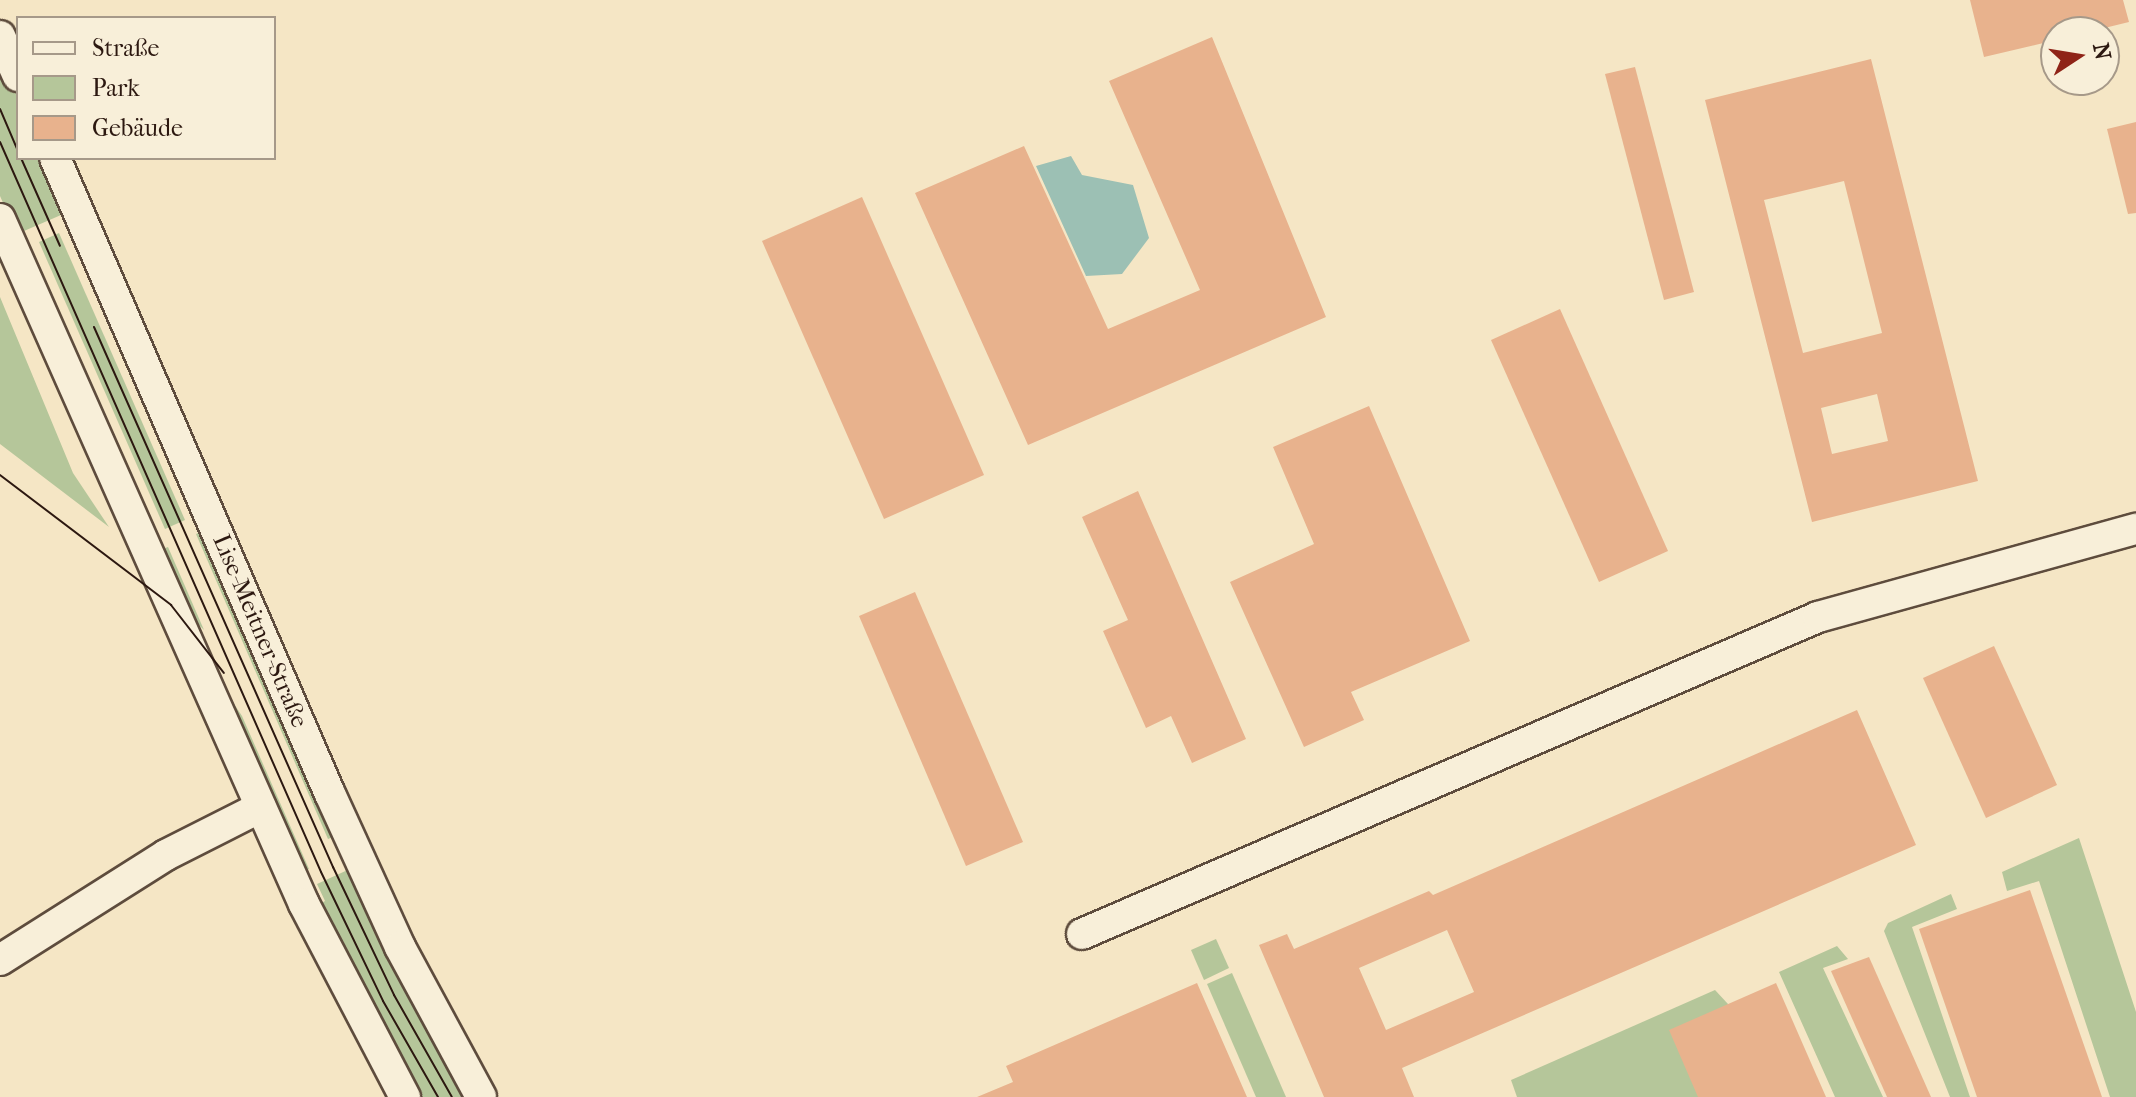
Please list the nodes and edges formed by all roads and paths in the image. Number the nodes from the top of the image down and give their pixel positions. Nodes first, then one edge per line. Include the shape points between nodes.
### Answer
1 (0, 36) edge
2 (16, 72) edge
3 (56, 160) edge
4 (0, 219) edge
5 (2136, 529) edge
6 (261, 807) junction
7 (1082, 934) dead end
8 (0, 960) edge
9 (405, 1097) edge
10 (481, 1097) edge

1 - 2 street
3 - 10 street, Lise-Meitner-Straße via 330,794 400,947
4 - 6 street
5 - 7 street via 1818,617
6 - 8 street via 166,855
6 - 9 street via 339,977

